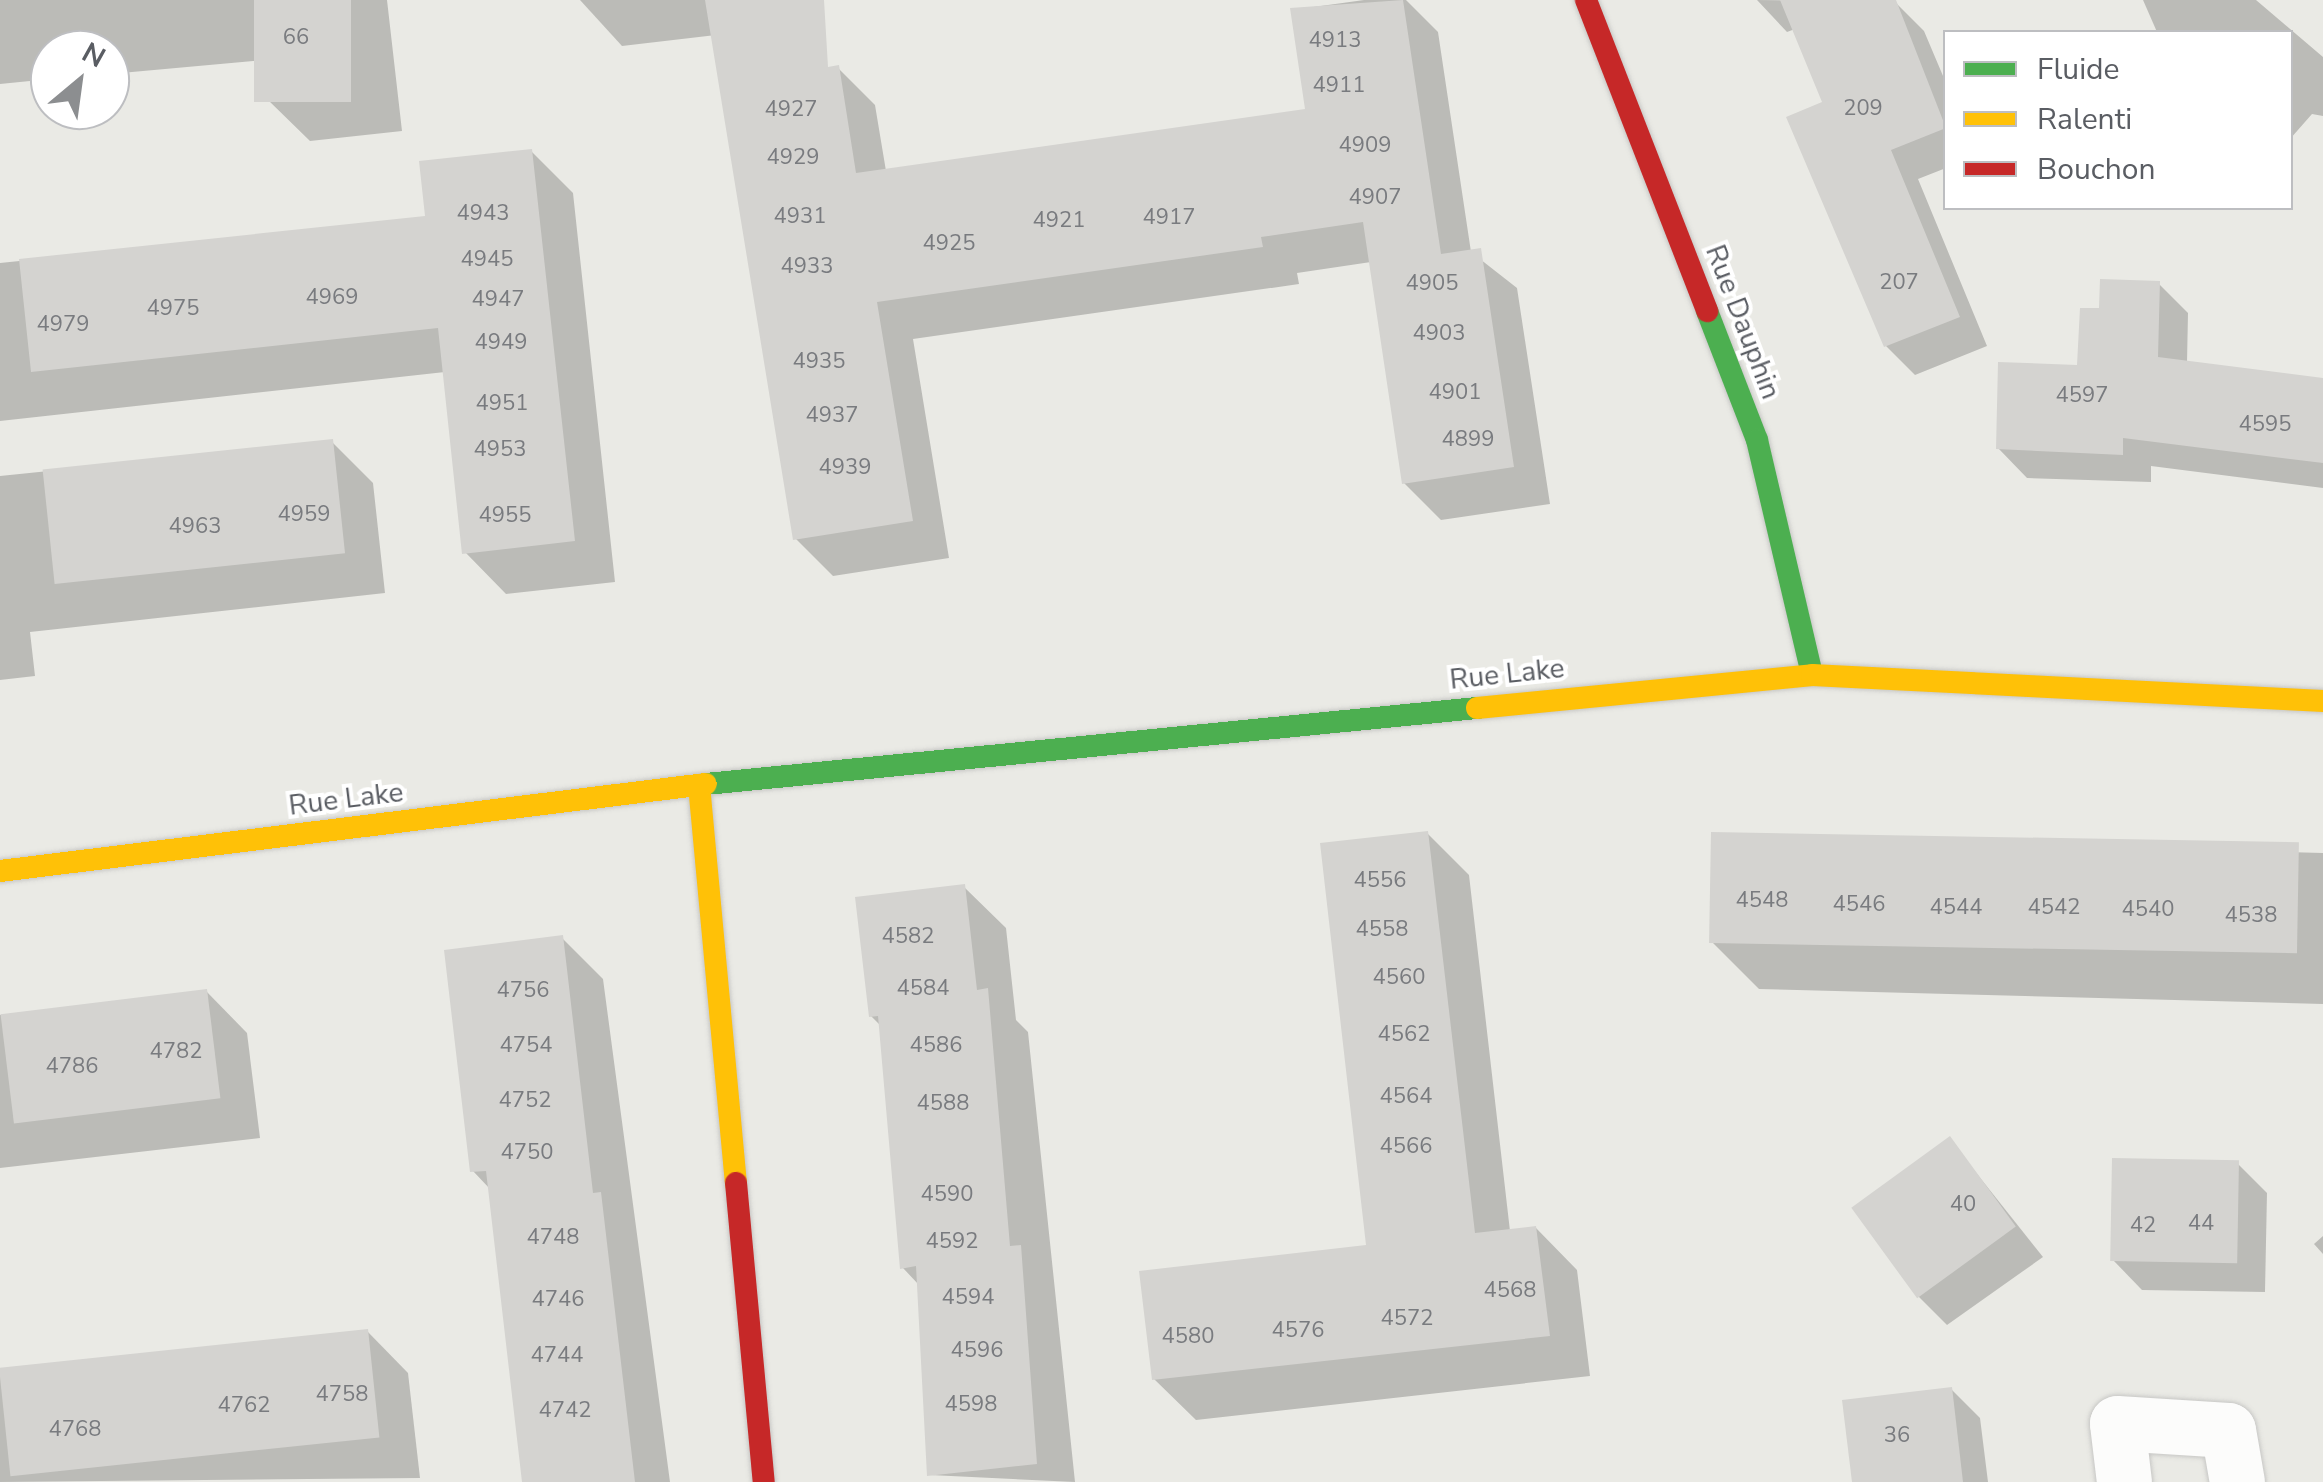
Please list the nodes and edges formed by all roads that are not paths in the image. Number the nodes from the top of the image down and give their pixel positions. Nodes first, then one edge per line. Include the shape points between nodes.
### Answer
1 (1586, 0) edge
2 (1812, 675) junction
3 (2323, 701) edge
4 (699, 785) junction
5 (0, 871) edge
6 (764, 1482) edge
7 (2124, 1482) edge
8 (2237, 1482) edge

1 - 2 street, Rue Dauphin via 1758,440
2 - 3 street, Rue Lake
2 - 4 street, Rue Lake
4 - 5 street, Rue Lake
4 - 6 street
7 - 8 street via 2118,1424 2228,1430

